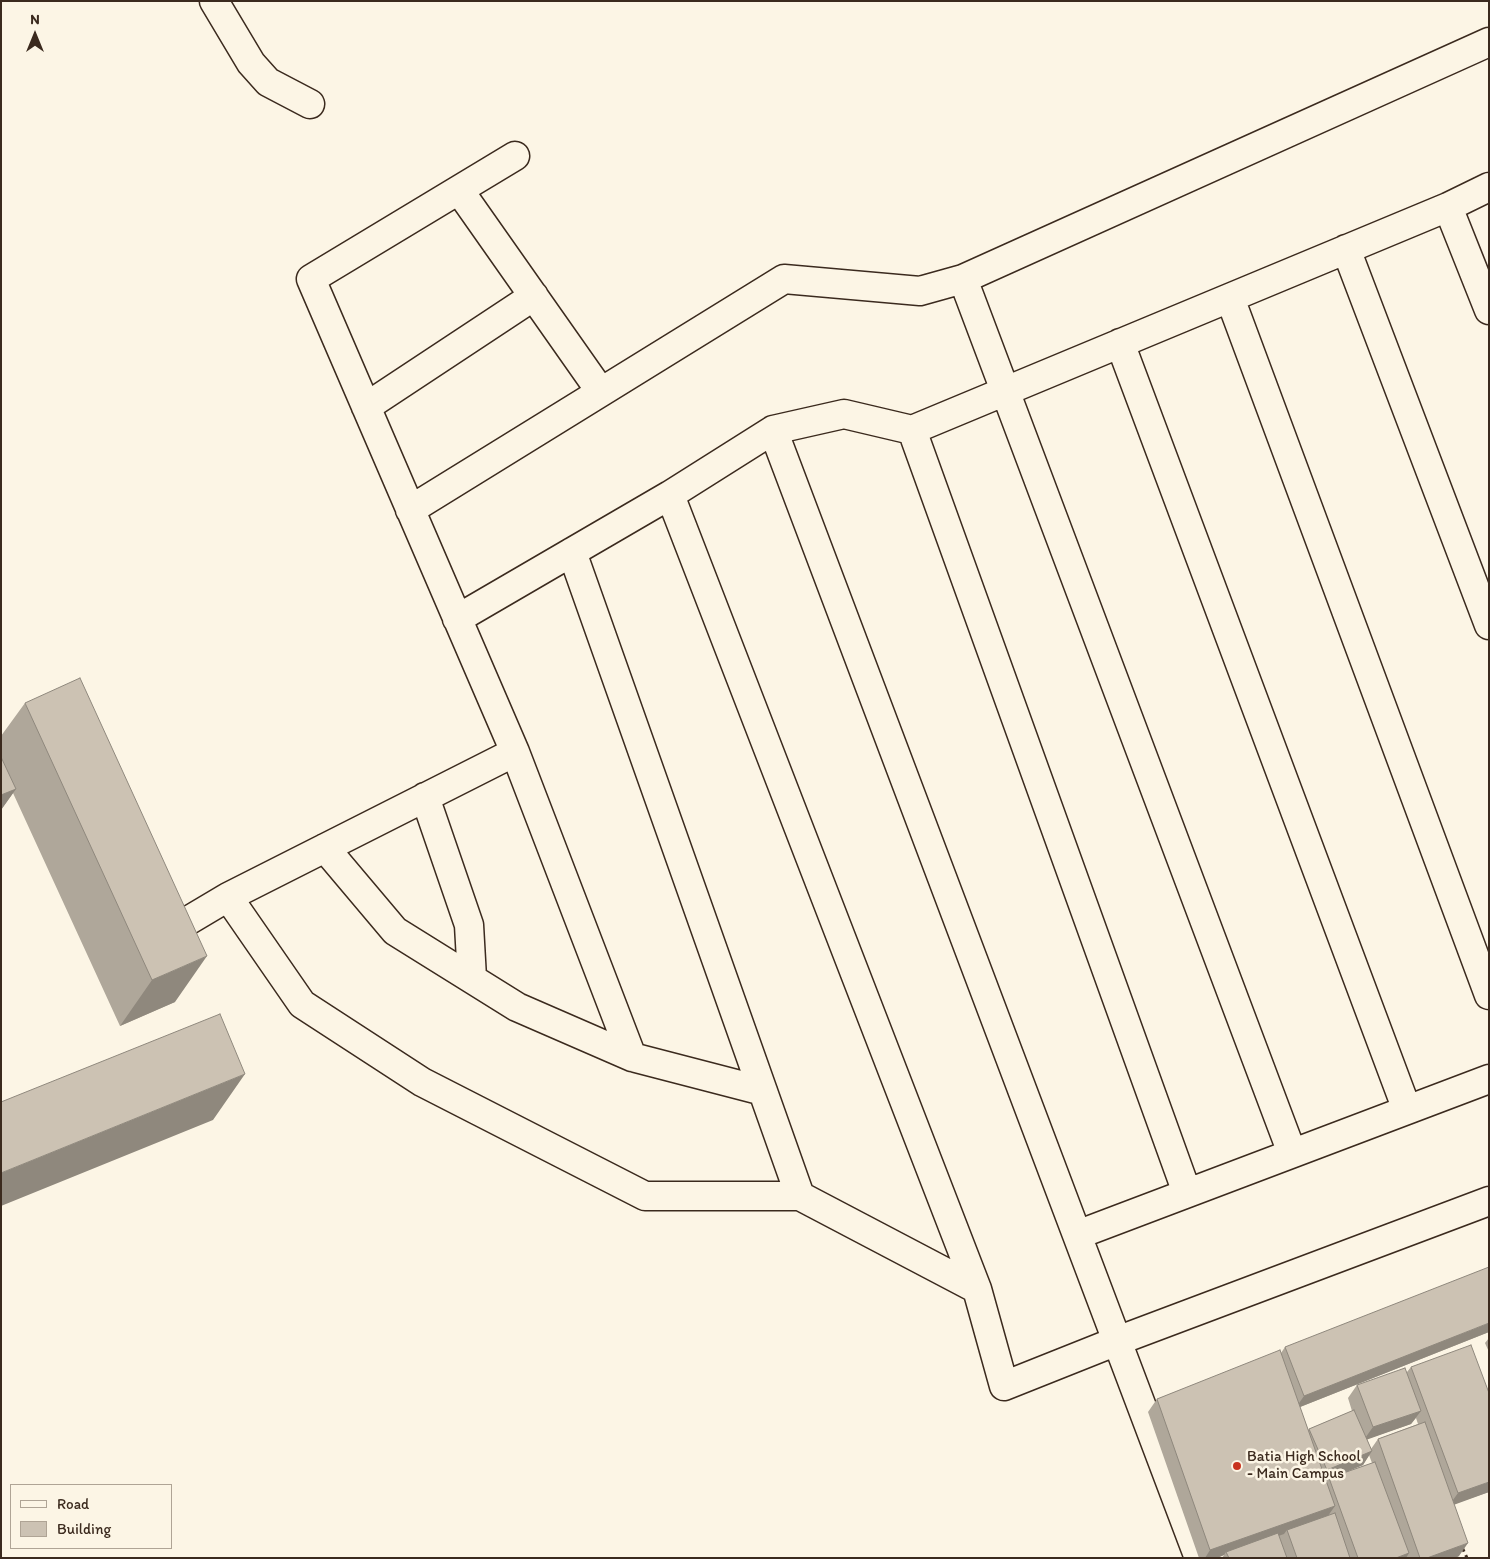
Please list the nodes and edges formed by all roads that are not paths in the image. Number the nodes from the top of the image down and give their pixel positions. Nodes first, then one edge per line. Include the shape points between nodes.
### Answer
1 (214, 1) edge
2 (1489, 42) edge
3 (310, 104) dead end
4 (515, 156) dead end
5 (1489, 186) edge
6 (458, 190) junction
7 (1448, 206) junction
8 (1346, 249) junction
9 (963, 279) junction
10 (534, 296) junction
11 (1230, 298) junction
12 (1489, 310) edge
13 (1120, 343) junction
14 (1006, 391) junction
15 (601, 392) junction
16 (366, 407) junction
17 (773, 430) junction
18 (912, 430) junction
19 (670, 495) junction
20 (410, 510) junction
21 (572, 552) junction
22 (457, 619) junction
23 (1489, 625) edge
24 (515, 752) junction
25 (425, 797) junction
26 (325, 848) junction
27 (228, 897) junction
28 (134, 952) edge
29 (472, 978) junction
30 (1489, 995) edge
31 (632, 1057) junction
32 (1489, 1079) edge
33 (763, 1091) junction
34 (1407, 1110) junction
35 (1292, 1153) junction
36 (1187, 1193) junction
37 (800, 1196) junction
38 (1489, 1201) edge
39 (1077, 1235) junction
40 (977, 1289) junction
41 (1117, 1341) junction
42 (1199, 1558) edge

1 - 3 street via 251,63 268,82
2 - 9 street
4 - 6 street
5 - 7 street
6 - 10 street
6 - 16 street via 310,279
7 - 8 street
7 - 12 street
8 - 11 street
8 - 23 street
9 - 14 street
9 - 15 street via 920,290 784,279
10 - 15 street
10 - 16 street
11 - 13 street
11 - 30 street
13 - 14 street
13 - 34 street
14 - 18 street
14 - 35 street
15 - 20 street
16 - 20 street
17 - 18 street via 844,414
17 - 19 street
17 - 39 street
18 - 36 street
19 - 21 street
19 - 40 street
20 - 22 street
21 - 22 street
21 - 33 street
22 - 24 street
24 - 25 street
24 - 31 street
25 - 26 street
25 - 29 street via 469,926
26 - 27 street
26 - 29 street via 395,931
27 - 28 street
27 - 37 street via 302,1004 422,1082 645,1196
29 - 31 street via 517,1006
31 - 33 street
32 - 34 street
33 - 37 street
34 - 35 street
35 - 36 street
36 - 39 street
37 - 40 street
38 - 41 street
39 - 41 street
40 - 41 street via 1004,1386
41 - 42 street

